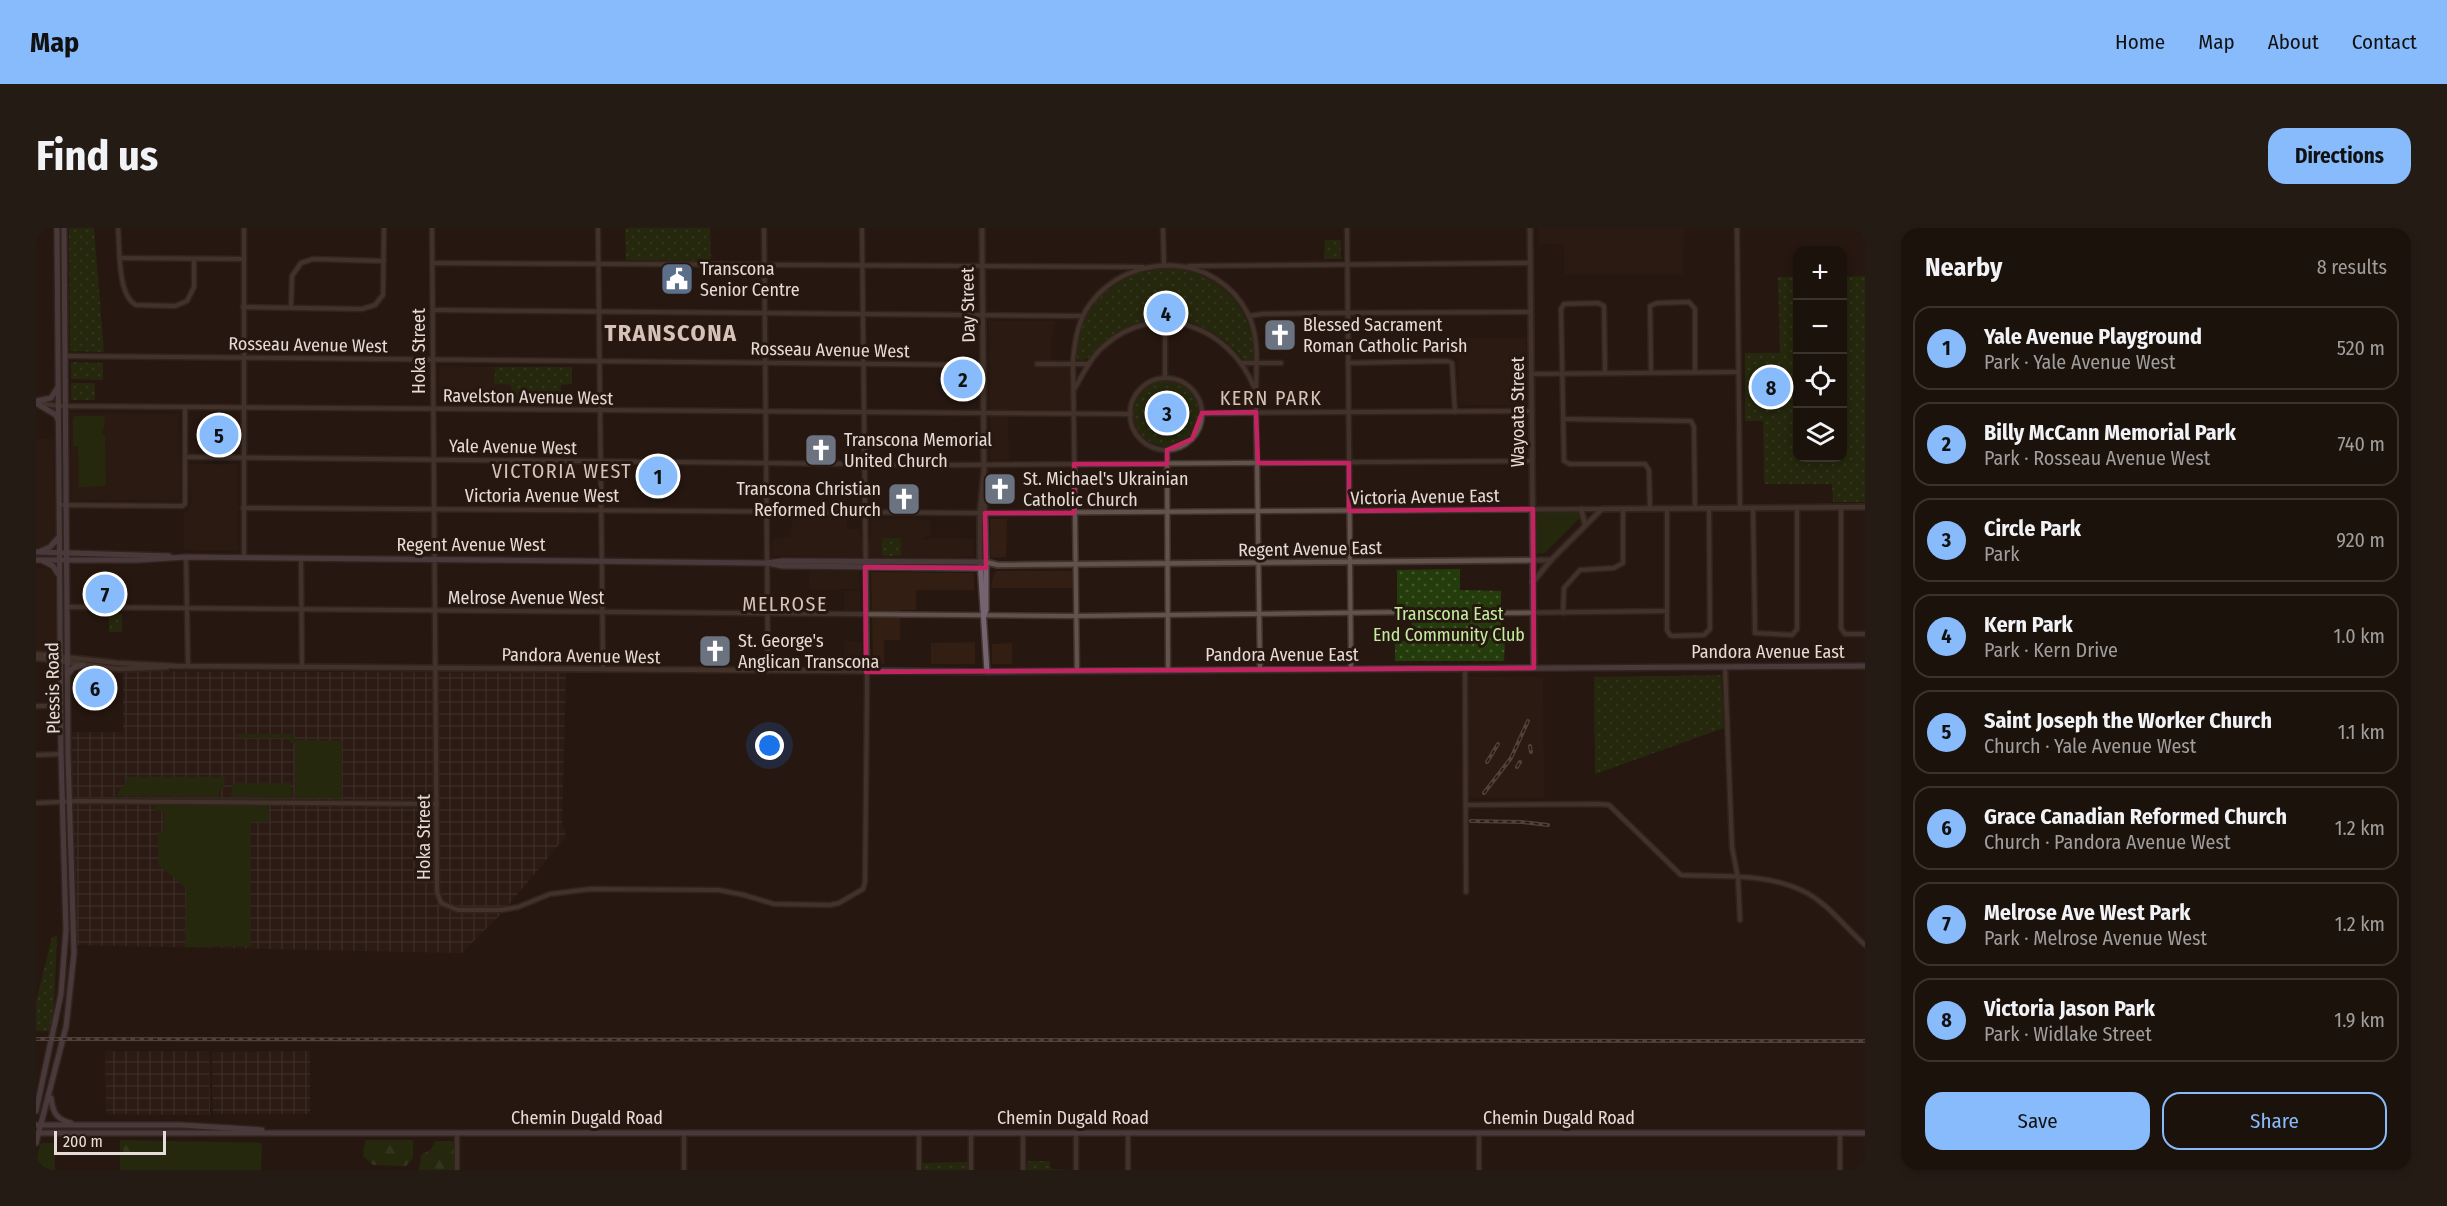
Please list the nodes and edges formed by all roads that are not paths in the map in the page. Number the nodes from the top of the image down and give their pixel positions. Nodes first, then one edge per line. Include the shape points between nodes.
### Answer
1 (57, 228) edge
2 (64, 228) edge
3 (118, 228) edge
4 (244, 228) edge
5 (384, 228) edge
6 (432, 228) edge
7 (598, 228) edge
8 (764, 228) edge
9 (862, 228) edge
10 (982, 228) edge
11 (1163, 228) edge
12 (1347, 228) edge
13 (1530, 228) edge
14 (1737, 228) edge
15 (121, 258) junction
16 (194, 259) junction
17 (243, 259) junction
18 (384, 261) junction
19 (433, 263) junction
20 (598, 263) junction
21 (1530, 263) junction
22 (1347, 264) junction
23 (764, 265) junction
24 (862, 266) junction
25 (1164, 266) junction
26 (1187, 266) junction
27 (982, 267) junction
28 (1143, 267) junction
29 (243, 307) junction
30 (291, 307) junction
31 (432, 310) junction
32 (599, 312) junction
33 (1531, 312) junction
34 (1348, 313) junction
35 (765, 314) junction
36 (862, 315) junction
37 (983, 316) junction
38 (1083, 316) junction
39 (1249, 316) junction
40 (1165, 323) junction
41 (65, 356) junction
42 (242, 357) junction
43 (433, 360) junction
44 (600, 361) junction
45 (765, 363) junction
46 (1242, 363) junction
47 (1257, 363) junction
48 (1281, 363) dead end
49 (1348, 363) junction
50 (863, 364) junction
51 (983, 364) junction
52 (1037, 364) dead end
53 (1073, 364) junction
54 (1089, 364) junction
55 (1651, 372) junction
56 (1695, 372) junction
57 (1738, 372) junction
58 (1563, 373) junction
59 (1605, 373) junction
60 (1531, 374) junction
61 (1165, 378) junction
62 (59, 386) junction
63 (1074, 389) junction
64 (1256, 391) junction
65 (36, 402) edge
66 (62, 406) junction
67 (185, 407) junction
68 (243, 407) junction
69 (433, 410) junction
70 (600, 411) junction
71 (1455, 411) junction
72 (1532, 411) junction
73 (765, 412) junction
74 (1256, 412) junction
75 (1349, 412) junction
76 (864, 413) junction
77 (1202, 413) junction
78 (1074, 414) junction
79 (1131, 414) junction
80 (984, 415) junction
81 (1563, 419) junction
82 (58, 422) junction
83 (1167, 450) junction
84 (185, 457) junction
85 (243, 458) junction
86 (434, 460) junction
87 (601, 461) junction
88 (1532, 461) junction
89 (765, 463) junction
90 (1258, 463) junction
91 (1349, 463) junction
92 (864, 464) junction
93 (1074, 464) junction
94 (1167, 464) junction
95 (984, 465) junction
96 (63, 505) junction
97 (1797, 507) junction
98 (1841, 507) junction
99 (1865, 507) edge
100 (243, 508) junction
101 (1709, 508) junction
102 (1740, 508) junction
103 (1753, 508) junction
104 (434, 509) junction
105 (1533, 509) junction
106 (1581, 509) junction
107 (1602, 509) junction
108 (1650, 509) junction
109 (1667, 509) junction
110 (1695, 509) junction
111 (601, 510) junction
112 (1623, 510) junction
113 (766, 512) junction
114 (864, 512) junction
115 (1167, 512) junction
116 (1258, 512) junction
117 (1349, 512) junction
118 (983, 513) junction
119 (1076, 513) junction
120 (1585, 525) junction
121 (60, 535) junction
122 (37, 552) edge
123 (59, 552) junction
124 (67, 552) junction
125 (177, 557) junction
126 (186, 557) junction
127 (244, 557) junction
128 (301, 558) junction
129 (38, 560) edge
130 (60, 560) junction
131 (67, 560) junction
132 (435, 560) junction
133 (1533, 560) junction
134 (1551, 560) junction
135 (602, 561) junction
136 (1350, 562) junction
137 (766, 563) junction
138 (1258, 563) junction
139 (865, 564) junction
140 (1076, 564) junction
141 (1167, 564) junction
142 (983, 565) junction
143 (998, 565) joint
144 (60, 579) junction
145 (1533, 582) junction
146 (67, 607) junction
147 (187, 608) junction
148 (301, 609) junction
149 (435, 611) junction
150 (1666, 611) junction
151 (602, 612) junction
152 (1409, 612) dead end
153 (1351, 613) junction
154 (1503, 613) dead end
155 (1533, 613) junction
156 (1563, 613) junction
157 (866, 614) junction
158 (767, 615) junction
159 (1167, 615) junction
160 (1259, 615) junction
161 (984, 616) junction
162 (1076, 616) junction
163 (1865, 634) edge
164 (61, 638) junction
165 (36, 654) edge
166 (46, 655) junction
167 (36, 658) edge
168 (64, 660) junction
169 (82, 665) junction
170 (175, 666) junction
171 (188, 666) junction
172 (302, 666) junction
173 (1865, 666) edge
174 (1725, 667) junction
175 (436, 668) junction
176 (1534, 668) junction
177 (603, 669) junction
178 (1465, 669) junction
179 (1260, 670) junction
180 (1351, 670) junction
181 (768, 671) junction
182 (1077, 671) junction
183 (1168, 671) junction
184 (866, 672) junction
185 (987, 672) junction
186 (67, 677) junction
187 (36, 706) edge
188 (61, 706) junction
189 (61, 754) junction
190 (36, 755) edge
191 (70, 801) junction
192 (62, 802) junction
193 (36, 803) edge
194 (437, 804) junction
195 (1466, 805) junction
196 (1738, 878) junction
197 (1466, 892) dead end
198 (1740, 920) dead end
199 (1865, 945) edge
200 (50, 1093) junction
201 (38, 1100) edge
202 (36, 1111) edge
203 (39, 1125) edge
204 (81, 1125) junction
205 (108, 1125) junction
206 (181, 1125) junction
207 (280, 1132) junction
208 (457, 1132) junction
209 (38, 1133) edge
210 (107, 1133) junction
211 (185, 1133) junction
212 (684, 1133) junction
213 (919, 1133) junction
214 (971, 1133) junction
215 (1023, 1133) junction
216 (1076, 1133) junction
217 (1128, 1133) junction
218 (1479, 1133) junction
219 (1840, 1133) junction
220 (1865, 1133) edge
221 (36, 1143) edge
222 (457, 1170) edge
223 (684, 1170) edge
224 (919, 1170) edge
225 (971, 1170) edge
226 (1023, 1170) edge
227 (1076, 1170) edge
228 (1128, 1170) edge
229 (1479, 1170) edge
230 (1840, 1170) edge

1 - 62 main road, Plessis Road
2 - 41 main road, Plessis Road
3 - 15 street
4 - 17 street
5 - 18 street
6 - 19 street, Hoka Street
7 - 20 street
8 - 23 street
9 - 24 street
10 - 27 street, Day Street
11 - 25 street
12 - 22 street
13 - 21 street, Wayoata Street
14 - 57 street
15 - 16 street
15 - 16 street via 127,297 136,305 148,306 176,306 187,301 194,287
16 - 17 street
17 - 29 street
18 - 30 street via 301,263 292,276
18 - 30 street via 382,295 375,305 362,309
19 - 20 street
19 - 31 street, Hoka Street
20 - 23 street
20 - 32 street
21 - 22 street
21 - 33 street, Wayoata Street
22 - 26 street
22 - 34 street
23 - 24 street
23 - 35 street
24 - 27 street
24 - 36 street
25 - 26 street
25 - 28 street
26 - 39 street via 1223,285
27 - 28 street
27 - 37 street, Day Street
28 - 38 street via 1100,292
29 - 30 street
29 - 42 street
31 - 32 street
31 - 43 street, Hoka Street
32 - 35 street
32 - 44 street
33 - 34 street
33 - 60 street, Wayoata Street
34 - 39 street
34 - 49 street
35 - 36 street
35 - 45 street
36 - 37 street
36 - 50 street
37 - 38 street
37 - 51 street, Day Street
38 - 53 street
39 - 47 street
40 - 46 street via 1208,333
40 - 54 street via 1127,331 1103,346
40 - 61 street
41 - 42 street, Rosseau Avenue West
41 - 66 main road, Plessis Road
42 - 43 street, Rosseau Avenue West
42 - 68 street
43 - 44 street, Rosseau Avenue West
43 - 69 street, Hoka Street
44 - 45 street, Rosseau Avenue West
44 - 70 street
45 - 50 street, Rosseau Avenue West
45 - 73 street
46 - 47 street
46 - 64 street
47 - 48 street
47 - 64 street
49 - 71 street via 1452,363
49 - 75 street
50 - 51 street, Rosseau Avenue West
50 - 76 street
51 - 80 street, Day Street
52 - 53 street
53 - 54 street
53 - 63 street
54 - 63 street
55 - 56 street
55 - 56 street via 1650,306 1689,302 1695,309
55 - 59 street
56 - 57 street
57 - 102 street
58 - 59 street
58 - 59 street via 1561,309 1570,303 1598,303 1604,306
58 - 60 street
58 - 81 street
60 - 72 street, Wayoata Street
61 - 77 street via 1192,389
61 - 79 street via 1142,388 1134,399
62 - 65 main road via 51,398
62 - 66 main road, Plessis Road
63 - 78 street
64 - 74 street
65 - 66 street, Ravelston Avenue West
65 - 82 main road via 56,415
66 - 67 street, Ravelston Avenue West
66 - 82 main road, Plessis Road
66 - 96 main road, Plessis Road
67 - 68 street, Ravelston Avenue West
67 - 84 street
68 - 69 street, Ravelston Avenue West
68 - 85 street
69 - 70 street, Ravelston Avenue West
69 - 86 street, Hoka Street
70 - 73 street, Ravelston Avenue West
70 - 87 street
71 - 72 street
71 - 75 street
72 - 88 street, Wayoata Street
73 - 76 street, Ravelston Avenue West
73 - 89 street
74 - 75 street
74 - 77 street
74 - 90 street
75 - 91 street
76 - 80 street, Ravelston Avenue West
76 - 92 street
77 - 83 street via 1192,439
78 - 79 street, Ravelston Avenue West
78 - 80 street, Ravelston Avenue West
78 - 93 street
79 - 83 street via 1141,439
80 - 95 street, Day Street
81 - 108 street via 1566,463 1645,464 1649,470
81 - 110 street via 1691,421
82 - 96 main road, Plessis Road
83 - 94 street
84 - 85 street, Yale Avenue West
84 - 96 street via 186,501 182,506
85 - 86 street, Yale Avenue West
85 - 100 street
86 - 87 street, Yale Avenue West
86 - 104 street, Hoka Street
87 - 89 street, Yale Avenue West
87 - 111 street
88 - 91 street, Yale Avenue West
88 - 105 street, Wayoata Street
89 - 92 street, Yale Avenue West
89 - 113 street
90 - 91 street, Yale Avenue West
90 - 94 street, Yale Avenue West
90 - 116 street
91 - 117 street
92 - 95 street, Yale Avenue West
92 - 114 street
93 - 94 street, Yale Avenue West
93 - 95 street, Yale Avenue West
93 - 119 street
94 - 115 street
95 - 118 street, Day Street
96 - 121 main road, Plessis Road
96 - 124 main road, Plessis Road
97 - 98 street, Victoria Avenue East
97 - 103 street, Victoria Avenue East
97 - 103 street via 1797,629 1794,634 1784,635 1757,635 1754,630
98 - 99 street, Victoria Avenue East
98 - 163 street via 1841,628 1845,634
100 - 104 street, Victoria Avenue West
100 - 127 street
101 - 102 street, Victoria Avenue East
101 - 110 street, Victoria Avenue East
101 - 150 street via 1709,632 1704,636 1670,635
102 - 103 street, Victoria Avenue East
104 - 111 street, Victoria Avenue West
104 - 132 street, Hoka Street
105 - 106 street, Victoria Avenue East
105 - 117 street, Victoria Avenue East
105 - 133 street, Wayoata Street
106 - 107 street, Victoria Avenue East
106 - 120 street
107 - 112 street, Victoria Avenue East
107 - 120 street
108 - 109 street, Victoria Avenue East
108 - 112 street, Victoria Avenue East
109 - 110 street, Victoria Avenue East
109 - 150 street
111 - 113 street, Victoria Avenue West
111 - 135 street
112 - 156 street via 1623,563 1614,568 1580,570 1564,588
113 - 114 street, Victoria Avenue West
113 - 137 street
114 - 118 street, Victoria Avenue West
114 - 139 street
115 - 116 street, Victoria Avenue East
115 - 119 street, Victoria Avenue East
115 - 141 street
116 - 117 street, Victoria Avenue East
116 - 138 street
117 - 136 street
118 - 119 street, Victoria Avenue East
118 - 142 street, Day Street
119 - 140 street
120 - 134 street
121 - 122 main road via 50,547
121 - 123 main road, Plessis Road
122 - 123 main road, Regent Avenue West
123 - 124 main road, Regent Avenue West
123 - 130 main road, Plessis Road
124 - 125 main road, Regent Avenue West
124 - 131 main road, Plessis Road
125 - 126 main road, Regent Avenue West
125 - 131 main road, Regent Avenue West
126 - 127 main road, Regent Avenue West
126 - 147 street
127 - 128 main road, Regent Avenue West
128 - 132 main road, Regent Avenue West
128 - 148 street
129 - 130 main road, Regent Avenue West
129 - 144 main road via 53,566
130 - 131 main road, Regent Avenue West
130 - 144 main road, Plessis Road
131 - 146 main road, Plessis Road
132 - 135 main road, Regent Avenue West
132 - 149 street, Hoka Street
133 - 134 street, Regent Avenue East
133 - 136 street, Regent Avenue East
133 - 145 street, Wayoata Street
134 - 145 street
135 - 137 main road, Regent Avenue West
135 - 151 street
136 - 138 street, Regent Avenue East
136 - 153 street
137 - 139 main road, Regent Avenue West
137 - 158 street
138 - 141 street, Regent Avenue East
138 - 160 street
139 - 142 main road, Regent Avenue West
139 - 157 street
140 - 141 street, Regent Avenue East
140 - 143 street, Regent Avenue East
140 - 162 street
141 - 159 street
142 - 143 street, Regent Avenue West
142 - 161 main road, Day Street
144 - 164 main road, Plessis Road
145 - 155 street, Wayoata Street
146 - 147 street, Melrose Avenue West
146 - 168 main road, Plessis Road
147 - 148 street, Melrose Avenue West
147 - 171 street
148 - 149 street, Melrose Avenue West
148 - 172 street
149 - 151 street, Melrose Avenue West
149 - 175 street, Hoka Street
150 - 156 street
151 - 158 street, Melrose Avenue West
151 - 177 street
152 - 153 street, Melrose Avenue West
153 - 160 street, Melrose Avenue West
153 - 180 street
154 - 155 street
155 - 156 street
155 - 176 street, Wayoata Street
157 - 158 street, Melrose Avenue West
157 - 161 street, Melrose Avenue West
157 - 184 street
158 - 181 street
159 - 160 street, Melrose Avenue West
159 - 162 street, Melrose Avenue West
159 - 183 street
160 - 179 street
161 - 162 street, Melrose Avenue West
161 - 185 main road, Day Street
162 - 182 street
164 - 166 main road via 54,651
164 - 168 main road, Plessis Road
165 - 166 street, Pandora Avenue West
166 - 168 street, Pandora Avenue West
167 - 168 street, Pandora Avenue West
168 - 169 street, Pandora Avenue West
168 - 170 street, Pandora Avenue West
168 - 186 main road, Plessis Road
168 - 188 main road, Plessis Road
169 - 170 street, Pandora Avenue West via 130,669
169 - 186 main road via 73,668
170 - 171 street, Pandora Avenue West
171 - 172 street, Pandora Avenue West
172 - 175 street, Pandora Avenue West
173 - 174 main road, Pandora Avenue East
174 - 176 main road, Pandora Avenue East
174 - 196 street via 1732,847
175 - 177 street, Pandora Avenue West
175 - 194 street, Hoka Street
176 - 178 main road, Pandora Avenue East
177 - 181 street, Pandora Avenue West
178 - 180 main road, Pandora Avenue East
178 - 195 street
179 - 180 main road, Pandora Avenue East
179 - 183 main road, Pandora Avenue East
181 - 184 street, Pandora Avenue West
182 - 183 main road, Pandora Avenue East
182 - 185 main road, Pandora Avenue East
184 - 185 street, Pandora Avenue West
184 - 194 street, Hoka Street via 865,885 839,903 774,904 719,890 591,889 550,894 512,909 458,910 441,903 437,892
186 - 191 main road, Plessis Road
187 - 188 street
188 - 189 main road, Plessis Road
189 - 190 street
189 - 192 main road, Plessis Road
191 - 192 street
191 - 194 street
191 - 200 main road, Plessis Road via 74,953 66,1027
192 - 193 street
192 - 201 main road, Plessis Road via 64,975
195 - 196 street via 1609,805 1681,875
195 - 197 street
196 - 198 street
196 - 199 street via 1764,879 1802,891 1827,908
200 - 203 main road, Plessis Road
200 - 204 main road via 52,1110 58,1119
201 - 202 main road, Plessis Road
203 - 204 main road, Chemin Dugald Road
203 - 209 main road, Plessis Road
204 - 205 main road, Chemin Dugald Road
205 - 206 main road, Chemin Dugald Road
205 - 210 main road
206 - 207 main road, Chemin Dugald Road
206 - 211 main road
207 - 208 main road, Chemin Dugald Road
207 - 211 main road, Chemin Dugald Road
208 - 212 main road, Chemin Dugald Road
208 - 222 street
209 - 210 main road, Chemin Dugald Road
209 - 221 main road, Plessis Road
210 - 211 main road, Chemin Dugald Road
212 - 213 main road, Chemin Dugald Road
212 - 223 street
213 - 214 main road, Chemin Dugald Road
213 - 224 street
214 - 215 main road, Chemin Dugald Road
214 - 225 street
215 - 216 main road, Chemin Dugald Road
215 - 226 street
216 - 217 main road, Chemin Dugald Road
216 - 227 street
217 - 218 main road, Chemin Dugald Road
217 - 228 street
218 - 219 main road, Chemin Dugald Road
218 - 229 street
219 - 220 main road, Chemin Dugald Road
219 - 230 street

